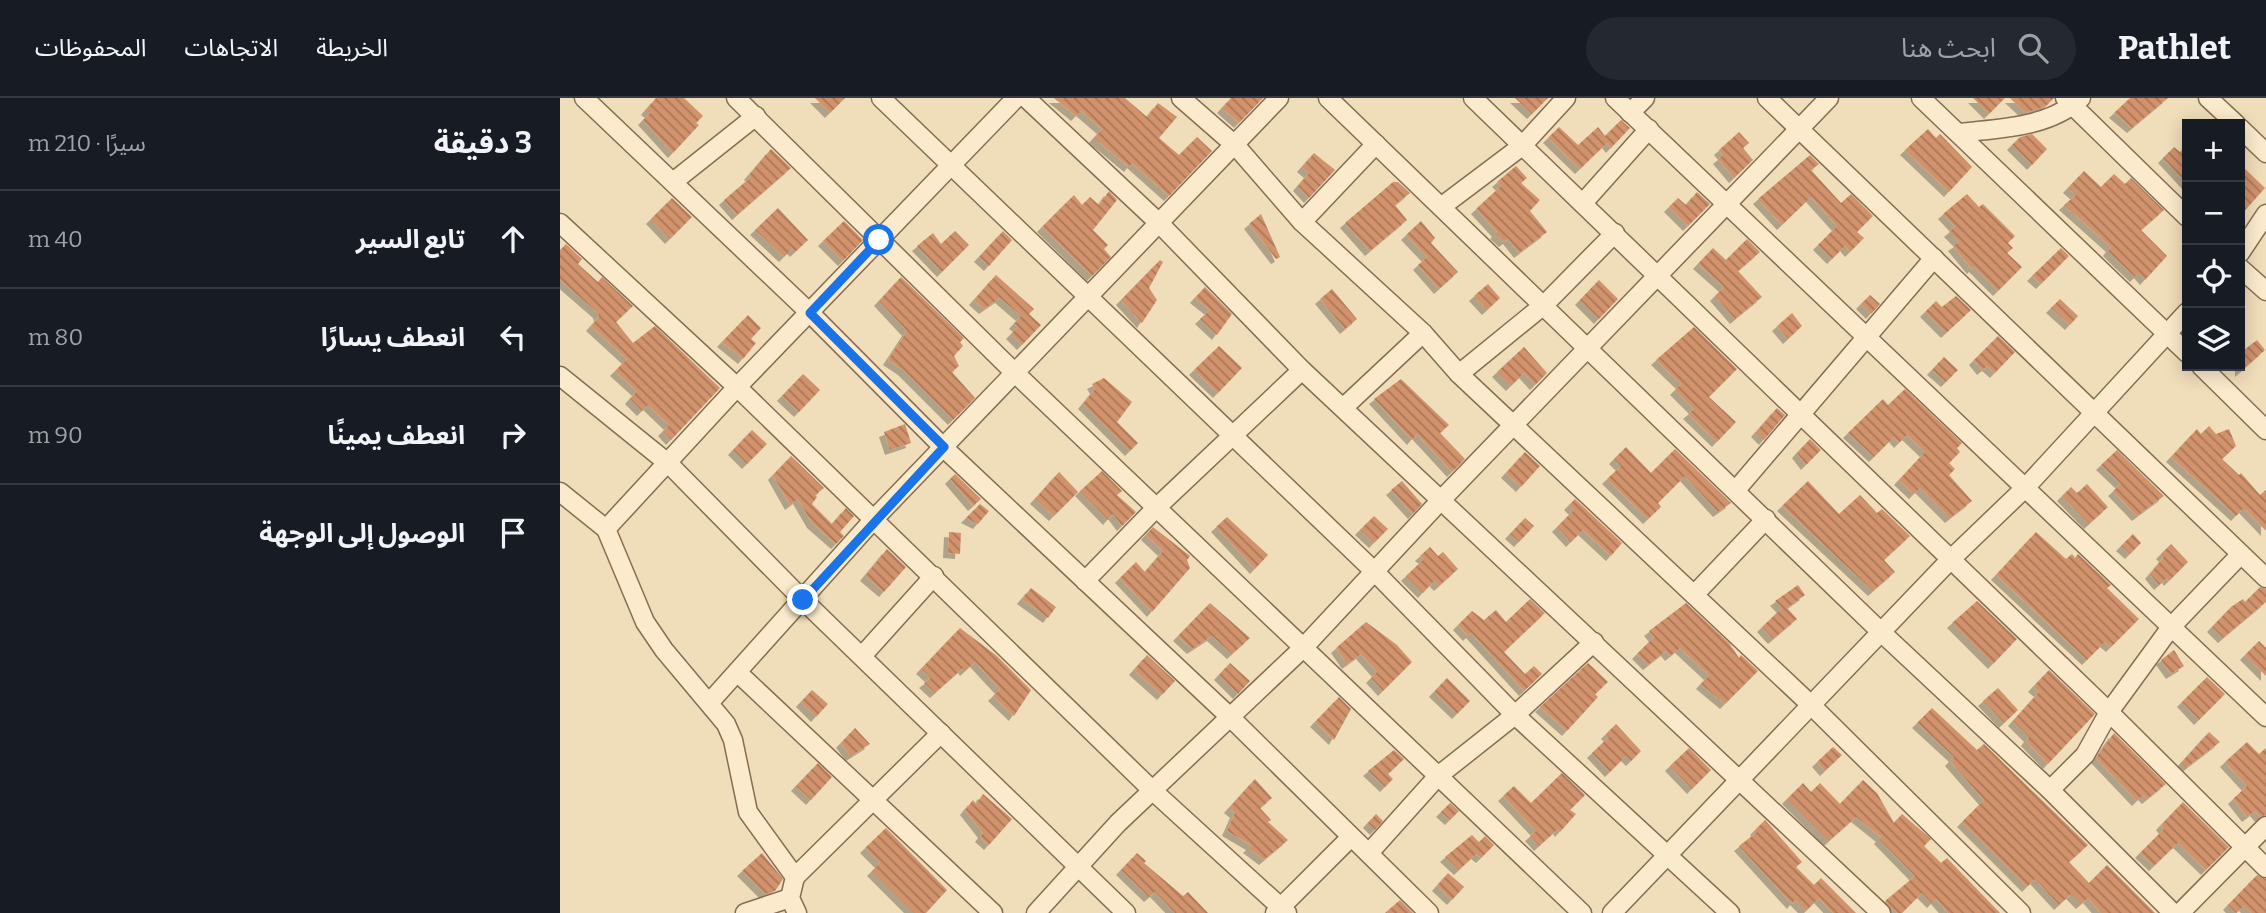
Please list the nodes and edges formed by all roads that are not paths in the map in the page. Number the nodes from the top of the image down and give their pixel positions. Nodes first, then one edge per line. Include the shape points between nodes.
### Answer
1 (584, 98) edge
2 (736, 98) edge
3 (881, 98) edge
4 (1016, 98) edge
5 (1026, 98) edge
6 (1181, 98) edge
7 (1279, 98) edge
8 (1328, 98) edge
9 (1474, 98) edge
10 (1566, 98) edge
11 (1615, 98) edge
12 (1644, 98) edge
13 (1767, 98) edge
14 (1829, 98) edge
15 (1921, 98) edge
16 (2208, 98) edge
17 (2073, 101) edge
18 (1630, 113) junction
19 (756, 116) junction
20 (2231, 119) edge
21 (1649, 129) junction
22 (1799, 129) junction
23 (1959, 133) junction
24 (2245, 133) edge
25 (1376, 144) junction
26 (1236, 146) junction
27 (1522, 146) junction
28 (2266, 153) edge
29 (951, 166) junction
30 (673, 182) junction
31 (1583, 203) junction
32 (1728, 204) junction
33 (1441, 207) junction
34 (2182, 213) edge
35 (2266, 214) edge
36 (1303, 222) junction
37 (560, 223) edge
38 (1159, 223) junction
39 (1615, 233) junction
40 (879, 240) junction
41 (2245, 246) edge
42 (1934, 258) junction
43 (2245, 272) edge
44 (1659, 276) junction
45 (2266, 291) edge
46 (1089, 296) junction
47 (1545, 304) junction
48 (810, 313) junction
49 (2182, 317) edge
50 (1423, 333) junction
51 (2167, 333) junction
52 (1866, 337) junction
53 (2182, 348) edge
54 (1588, 349) junction
55 (1303, 370) junction
56 (2206, 371) edge
57 (1015, 373) junction
58 (1459, 374) junction
59 (560, 376) edge
60 (737, 387) junction
61 (1343, 407) junction
62 (2092, 411) junction
63 (1802, 415) junction
64 (1514, 426) junction
65 (2266, 429) edge
66 (1231, 436) junction
67 (944, 447) junction
68 (668, 464) junction
69 (2025, 488) junction
70 (1735, 490) junction
71 (560, 492) edge
72 (1441, 500) junction
73 (1156, 508) junction
74 (875, 518) junction
75 (1766, 519) junction
76 (606, 529) junction
77 (2241, 554) junction
78 (1950, 559) junction
79 (1374, 572) junction
80 (934, 576) junction
81 (2266, 578) edge
82 (1085, 581) junction
83 (1694, 595) junction
84 (803, 600) junction
85 (2171, 627) junction
86 (1881, 632) junction
87 (1594, 642) junction
88 (1303, 648) junction
89 (862, 656) junction
90 (737, 672) junction
91 (709, 703) junction
92 (1811, 705) junction
93 (2109, 712) junction
94 (1515, 715) junction
95 (2266, 717) edge
96 (1231, 718) junction
97 (941, 733) junction
98 (1438, 776) junction
99 (1741, 778) junction
100 (1152, 790) junction
101 (2050, 790) junction
102 (875, 799) junction
103 (2266, 826) edge
104 (1351, 837) junction
105 (2244, 847) junction
106 (1369, 853) junction
107 (1668, 855) junction
108 (1077, 866) junction
109 (2266, 868) edge
110 (795, 877) junction
111 (794, 906) edge
112 (1281, 911) edge
113 (745, 913) edge
114 (993, 913) edge
115 (1037, 913) edge
116 (1126, 913) edge
117 (1429, 913) edge
118 (1582, 913) edge
119 (1612, 913) edge
120 (1730, 913) edge
121 (1881, 913) edge
122 (2021, 913) edge
123 (2173, 913) edge
124 (2180, 913) edge

1 - 30 street
2 - 19 street
3 - 29 street
4 - 29 street
5 - 38 street
6 - 26 street
7 - 26 street
8 - 25 street
9 - 27 street
10 - 27 street
11 - 18 street
12 - 18 street
13 - 22 street
14 - 22 street
15 - 23 street
16 - 20 street
17 - 23 street via 2039,122
17 - 34 street
18 - 21 street
19 - 30 street
19 - 40 street
21 - 31 street
21 - 32 street
22 - 32 street
22 - 42 street
23 - 51 street
24 - 28 street
25 - 33 street
25 - 36 street
26 - 36 street
26 - 38 street
27 - 31 street
27 - 33 street
29 - 40 street
29 - 46 street
30 - 48 street
31 - 39 street
32 - 44 street
32 - 52 street
33 - 47 street
35 - 41 street
36 - 50 street
37 - 60 street
38 - 46 street
38 - 55 street
39 - 44 street
39 - 47 street
40 - 48 street
40 - 57 street
42 - 52 street
42 - 62 street
43 - 45 street
44 - 54 street
44 - 63 street
46 - 57 street
46 - 66 street
47 - 54 street
47 - 58 street
48 - 60 street
48 - 67 street
49 - 51 street
50 - 58 street
50 - 61 street
51 - 53 street
51 - 62 street
52 - 63 street
52 - 69 street
54 - 64 street
54 - 70 street
55 - 61 street
55 - 66 street
56 - 65 street
57 - 67 street
57 - 73 street
58 - 64 street
59 - 68 street
60 - 68 street
60 - 74 street
61 - 72 street
62 - 69 street
62 - 77 street
63 - 70 street
63 - 78 street
64 - 72 street
64 - 83 street
66 - 73 street
66 - 79 street
67 - 74 street
67 - 82 street
68 - 76 street
68 - 84 street
69 - 78 street
69 - 85 street
70 - 75 street
71 - 76 street
72 - 79 street
72 - 87 street
73 - 82 street
73 - 88 street
74 - 80 street
74 - 84 street
75 - 83 street
75 - 86 street
76 - 91 street via 645,622
77 - 81 street
77 - 85 street
78 - 86 street
78 - 93 street
79 - 88 street
79 - 94 street
80 - 89 street
80 - 100 street
82 - 96 street
83 - 92 street
84 - 89 street
84 - 90 street
85 - 93 street
85 - 95 street
86 - 92 street
86 - 101 street
87 - 94 street
87 - 99 street
88 - 96 street
88 - 98 street
89 - 97 street
90 - 91 street
90 - 102 street
91 - 110 street via 733,740 748,812
92 - 99 street
92 - 122 street
93 - 101 street via 2085,755
93 - 105 street
94 - 98 street
94 - 107 street
96 - 100 street
96 - 104 street
97 - 102 street
97 - 108 street
98 - 106 street
98 - 118 street
99 - 107 street
99 - 121 street
100 - 108 street
100 - 112 street
101 - 123 street
102 - 110 street
102 - 114 street
103 - 105 street
104 - 106 street
104 - 112 street
105 - 109 street
105 - 124 street
106 - 117 street
107 - 119 street
107 - 120 street
108 - 115 street
108 - 116 street
110 - 111 street
111 - 113 street

